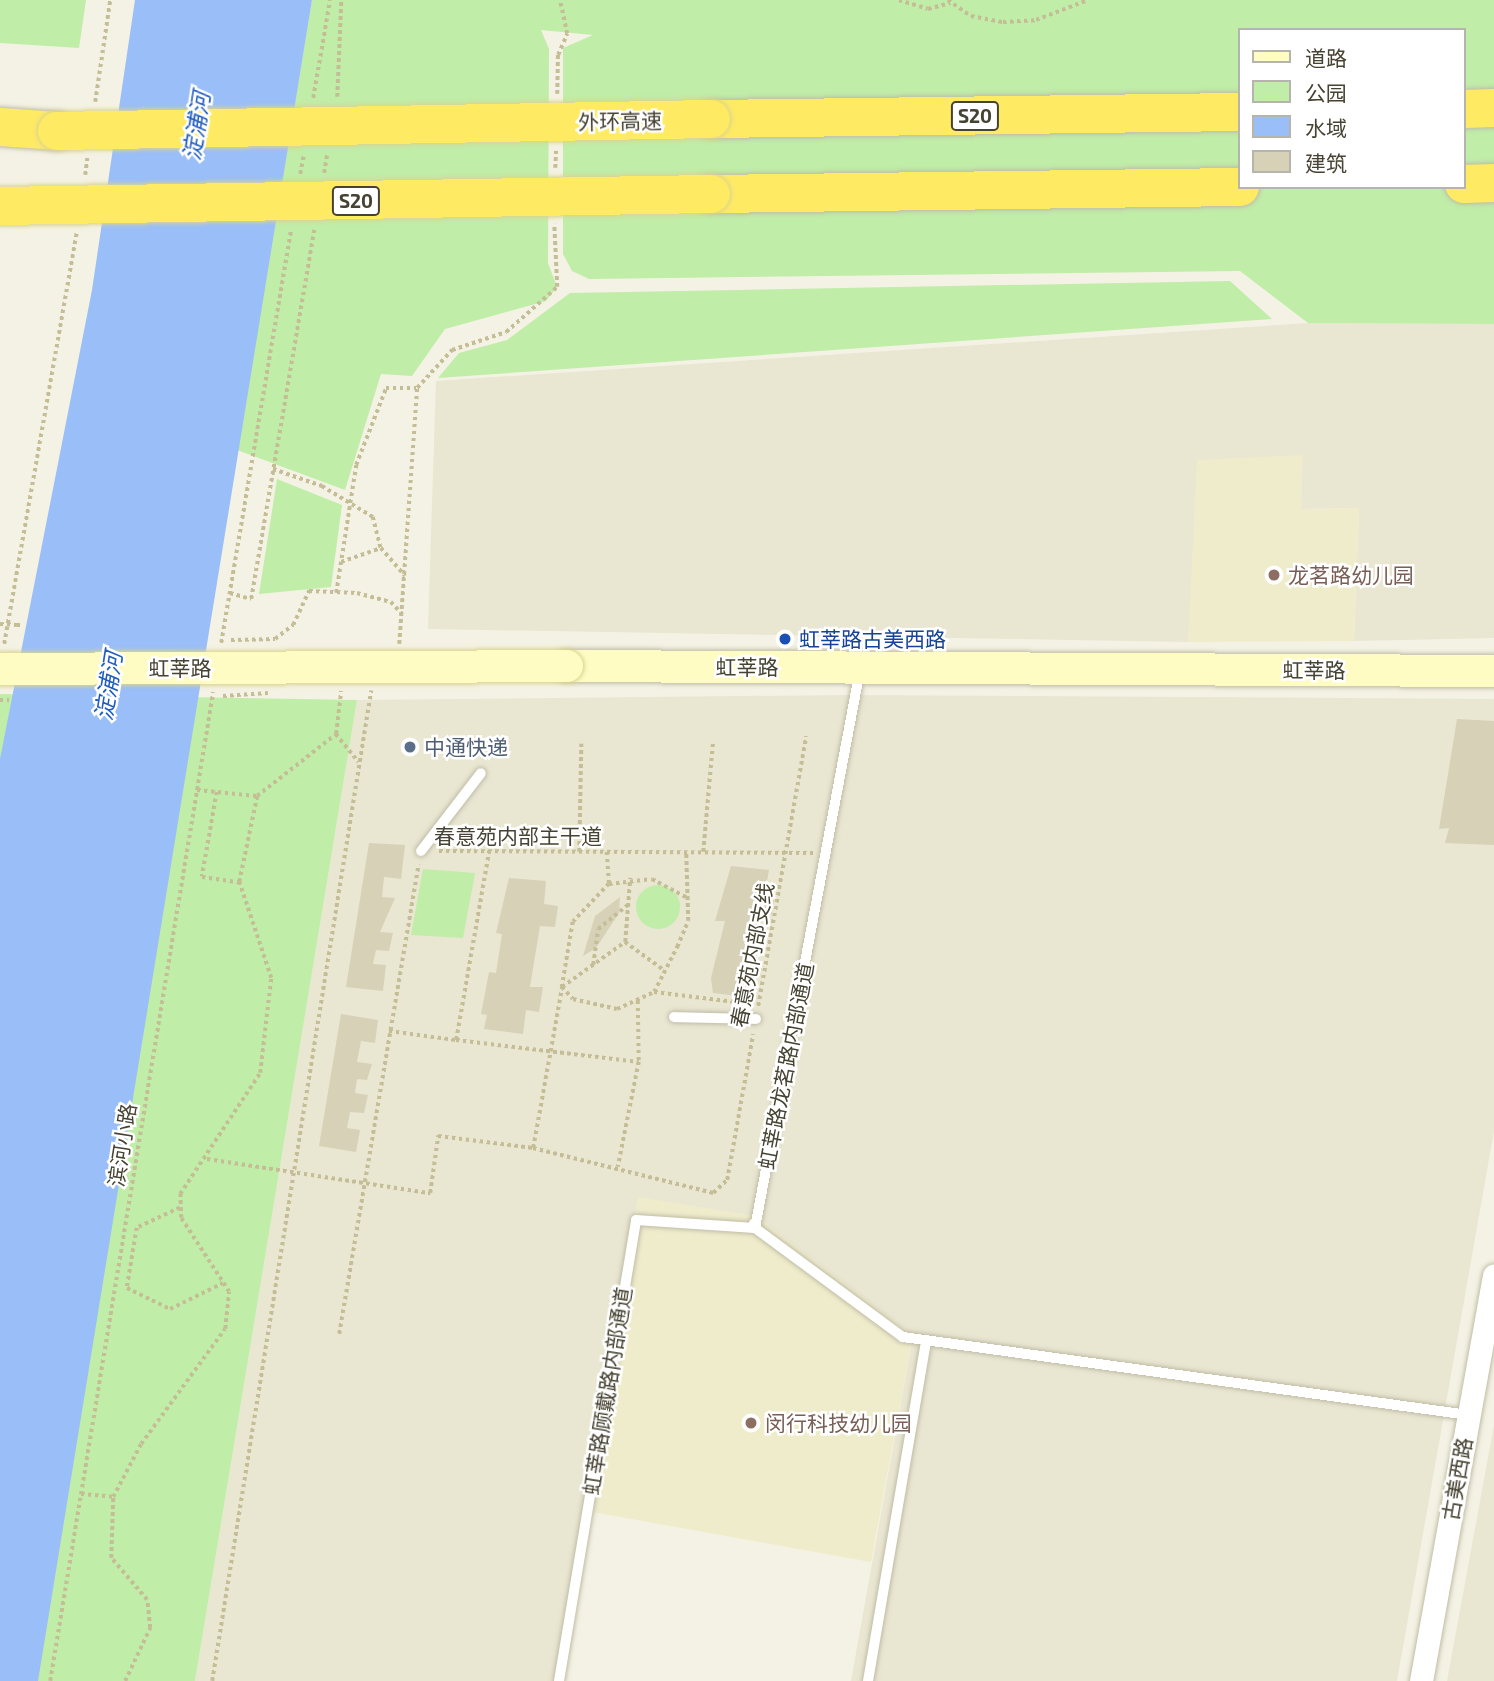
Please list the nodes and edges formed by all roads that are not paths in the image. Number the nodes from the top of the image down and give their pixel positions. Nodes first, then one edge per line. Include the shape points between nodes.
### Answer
1 (1494, 108) edge
2 (1466, 109) edge
3 (1238, 112) edge
4 (0, 127) edge
5 (0, 133) edge
6 (73, 141) junction
7 (1494, 183) edge
8 (1466, 184) edge
9 (1238, 187) edge
10 (0, 208) edge
11 (1, 660) edge
12 (606, 666) junction
13 (860, 667) junction
14 (1494, 671) edge
15 (481, 773) dead end
16 (421, 851) road end
17 (674, 1017) dead end
18 (756, 1019) road end
19 (751, 1216) dead end
20 (755, 1228) junction
21 (1494, 1276) edge
22 (926, 1341) junction
23 (1469, 1415) junction
24 (559, 1681) edge
25 (868, 1681) edge
26 (1421, 1681) edge

1 - 2 highway
3 - 6 highway, 外环高速 / S20, bridge via 711,119
4 - 6 highway
5 - 6 highway, 外环高速 / S20
7 - 8 highway
9 - 10 highway, S20, bridge via 711,194 67,213
11 - 12 street, 虹莘路, bridge
12 - 12 street via 566,681 228,679 230,658 568,651
12 - 13 street, 虹莘路
13 - 14 street, 虹莘路
13 - 20 lane, 虹莘路龙茗路内部通道
15 - 16 lane
17 - 18 lane
19 - 20 lane
20 - 22 lane via 903,1337
20 - 24 lane, 虹莘路顾戴路内部通道 via 636,1220
21 - 23 street, 古美西路
22 - 23 lane
22 - 25 lane
23 - 26 street, 古美西路

